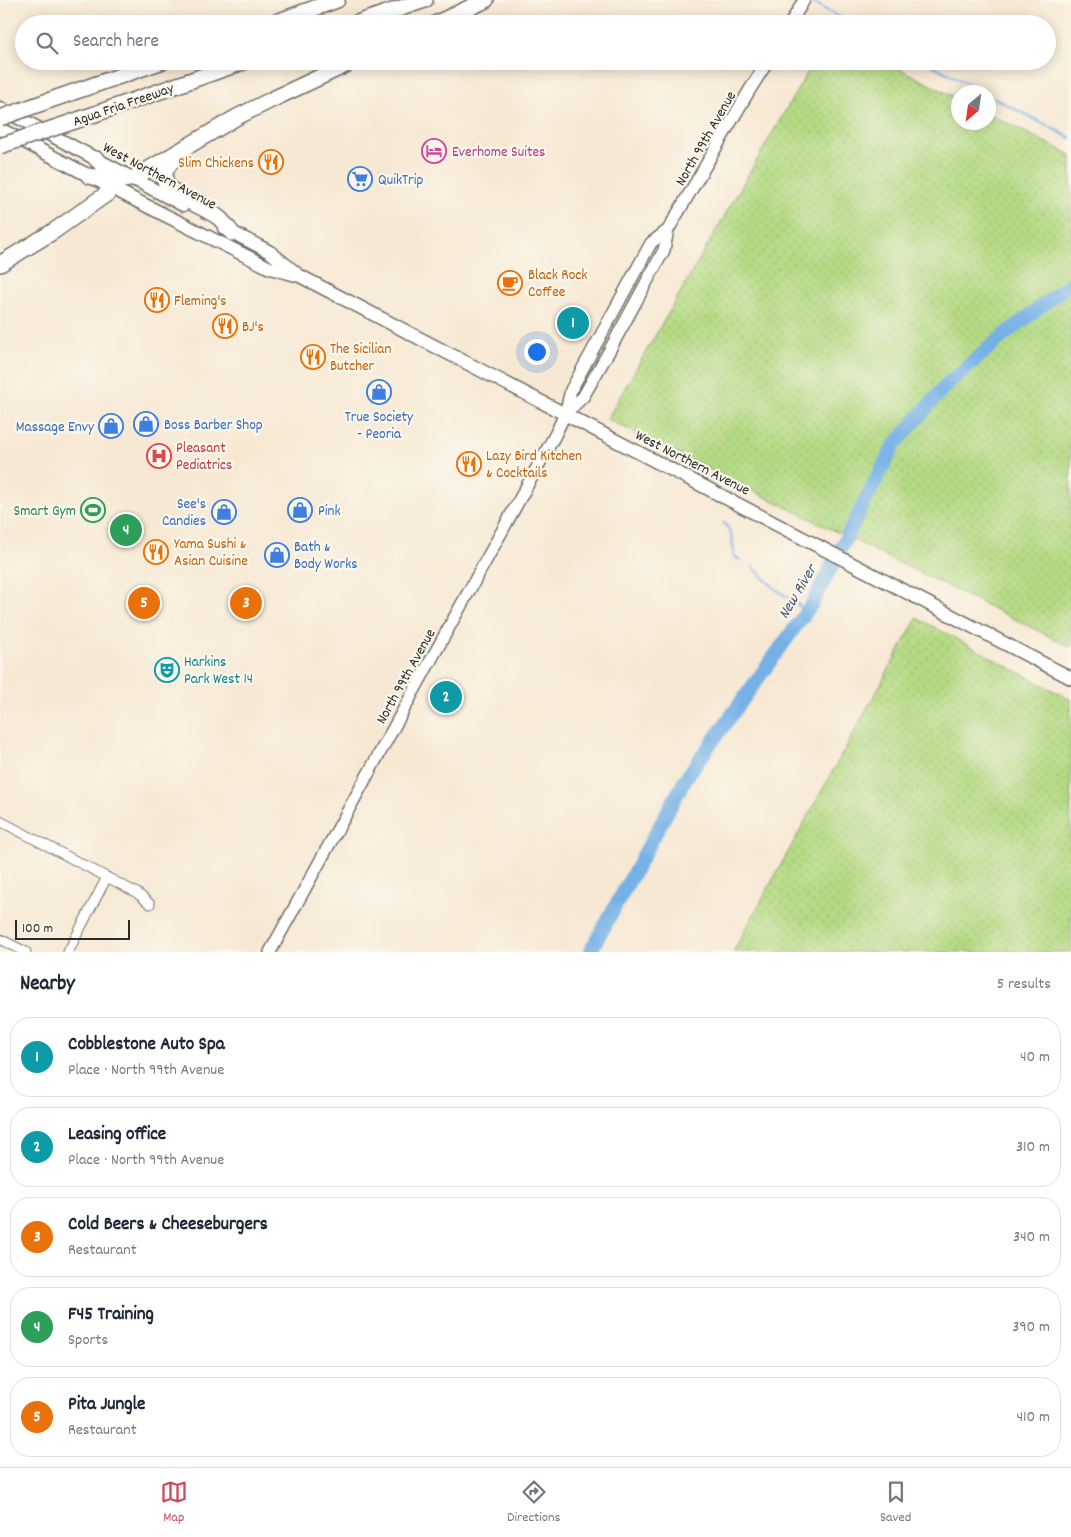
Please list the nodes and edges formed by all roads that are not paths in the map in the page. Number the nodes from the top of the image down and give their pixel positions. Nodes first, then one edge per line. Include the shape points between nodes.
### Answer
1 (337, 0) edge
2 (425, 0) edge
3 (486, 0) edge
4 (804, 0) edge
5 (296, 15) edge
6 (381, 15) edge
7 (454, 15) edge
8 (795, 15) edge
9 (137, 70) edge
10 (220, 70) edge
11 (335, 70) edge
12 (762, 70) edge
13 (0, 108) edge
14 (0, 118) edge
15 (0, 129) edge
16 (0, 146) edge
17 (182, 151) junction
18 (96, 159) junction
19 (90, 176) joint
20 (134, 178) junction
21 (111, 184) junction
22 (232, 233) junction
23 (0, 264) edge
24 (300, 276) junction
25 (565, 414) junction
26 (1071, 678) edge
27 (0, 821) edge
28 (107, 877) junction
29 (150, 904) dead end
30 (0, 938) edge
31 (26, 952) edge
32 (68, 952) edge
33 (270, 952) edge

1 - 5 highway
2 - 6 highway
3 - 7 highway
4 - 8 main road
9 - 14 highway, Agua Fria Freeway, bridge
10 - 16 highway, Agua Fria Freeway, bridge
11 - 17 highway via 253,109
12 - 25 main road, North 99th Avenue via 668,230 664,250 583,397
13 - 18 main road, West Northern Avenue
15 - 19 main road
17 - 20 highway
17 - 22 highway via 166,169 164,178 168,186 175,194 219,218
18 - 20 main road, West Northern Avenue
18 - 21 highway via 108,170
19 - 21 highway
20 - 21 highway
20 - 22 main road, West Northern Avenue
21 - 23 highway via 108,193 94,204
21 - 24 main road, West Northern Avenue via 270,268
22 - 24 main road, West Northern Avenue via 270,252
24 - 25 main road, West Northern Avenue
25 - 26 main road, West Northern Avenue
25 - 33 main road, North 99th Avenue
27 - 28 street
28 - 29 street via 138,893
28 - 32 street
30 - 31 street

